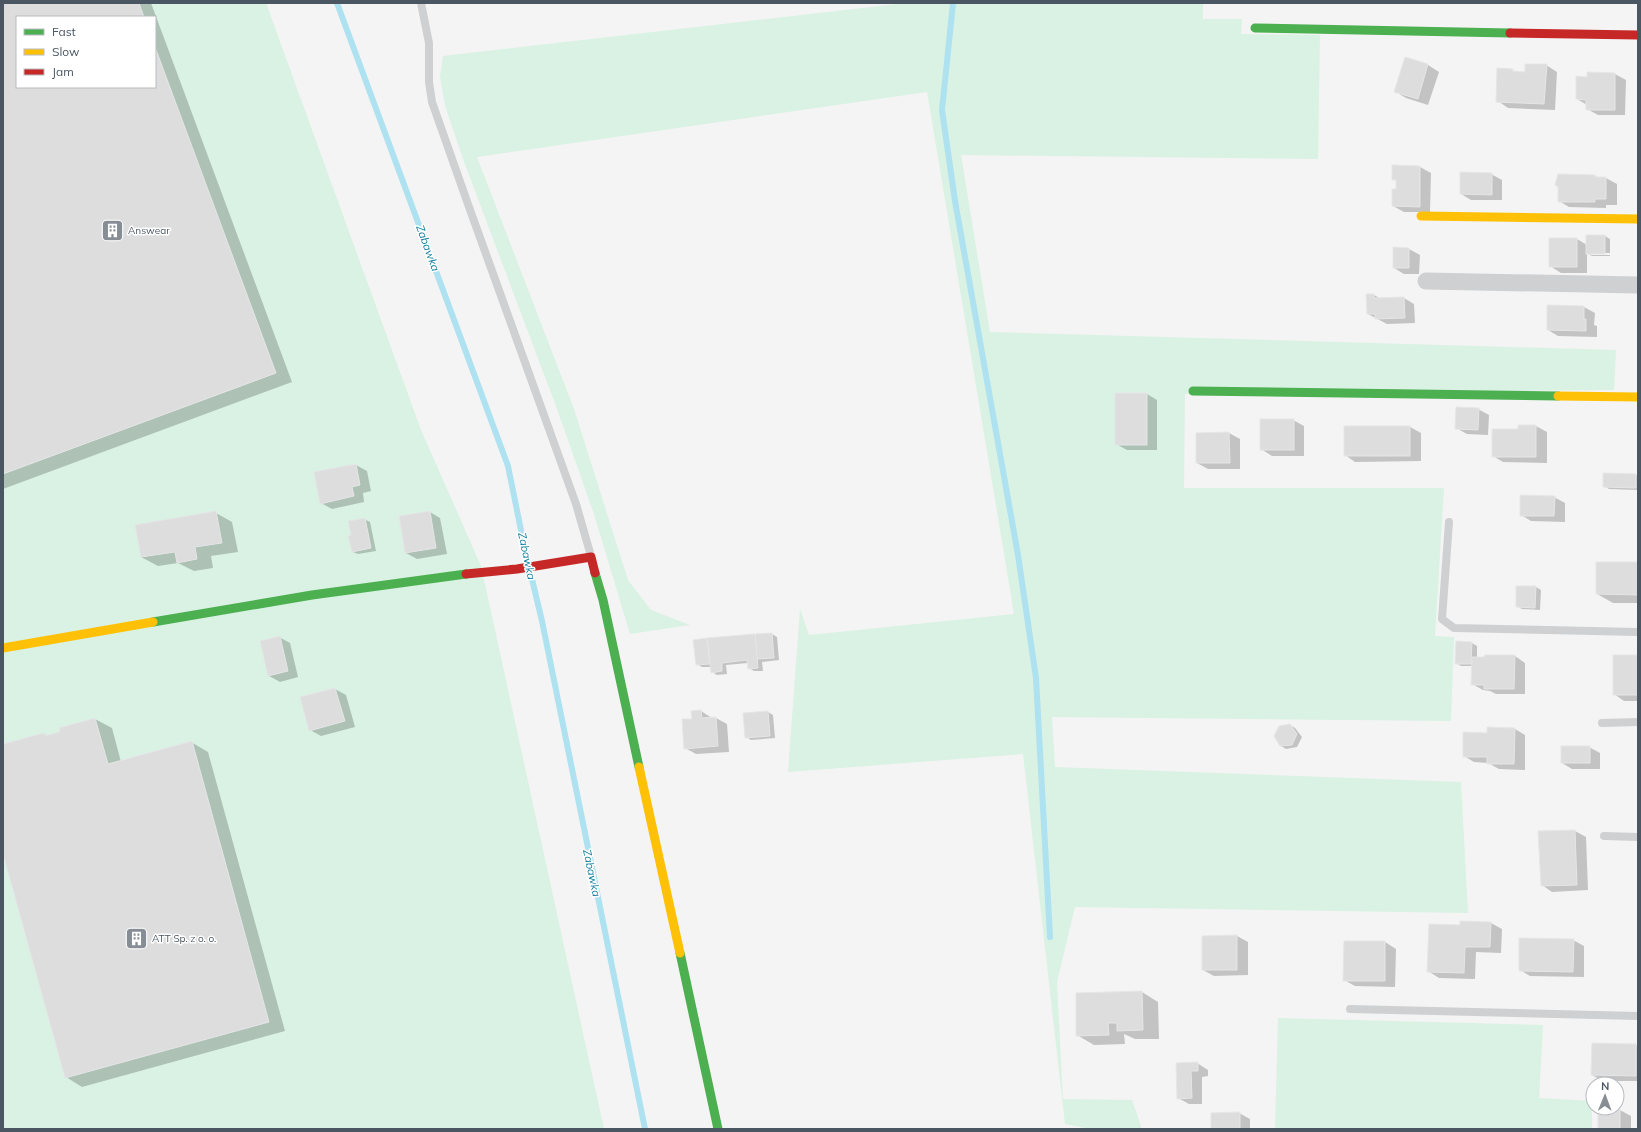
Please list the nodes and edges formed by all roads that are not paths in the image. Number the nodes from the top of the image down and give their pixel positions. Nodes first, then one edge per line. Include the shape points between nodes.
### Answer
1 (421, 3) edge
2 (1255, 28) dead end
3 (1638, 35) edge
4 (1421, 216) dead end
5 (1638, 219) edge
6 (1426, 281) dead end
7 (1638, 285) edge
8 (1193, 391) dead end
9 (1638, 397) edge
10 (1449, 522) dead end
11 (591, 557) junction
12 (1638, 632) edge
13 (3, 648) edge
14 (1638, 722) edge
15 (1602, 723) dead end
16 (1604, 836) dead end
17 (1638, 837) edge
18 (1350, 1009) dead end
19 (1638, 1016) edge
20 (718, 1129) edge

1 - 11 lane via 429,43 432,102 576,504
2 - 3 street
4 - 5 street
6 - 7 street
8 - 9 street
10 - 12 lane via 1442,619 1454,628
11 - 13 street via 312,595
11 - 20 street via 603,600
14 - 15 lane
16 - 17 lane
18 - 19 lane

